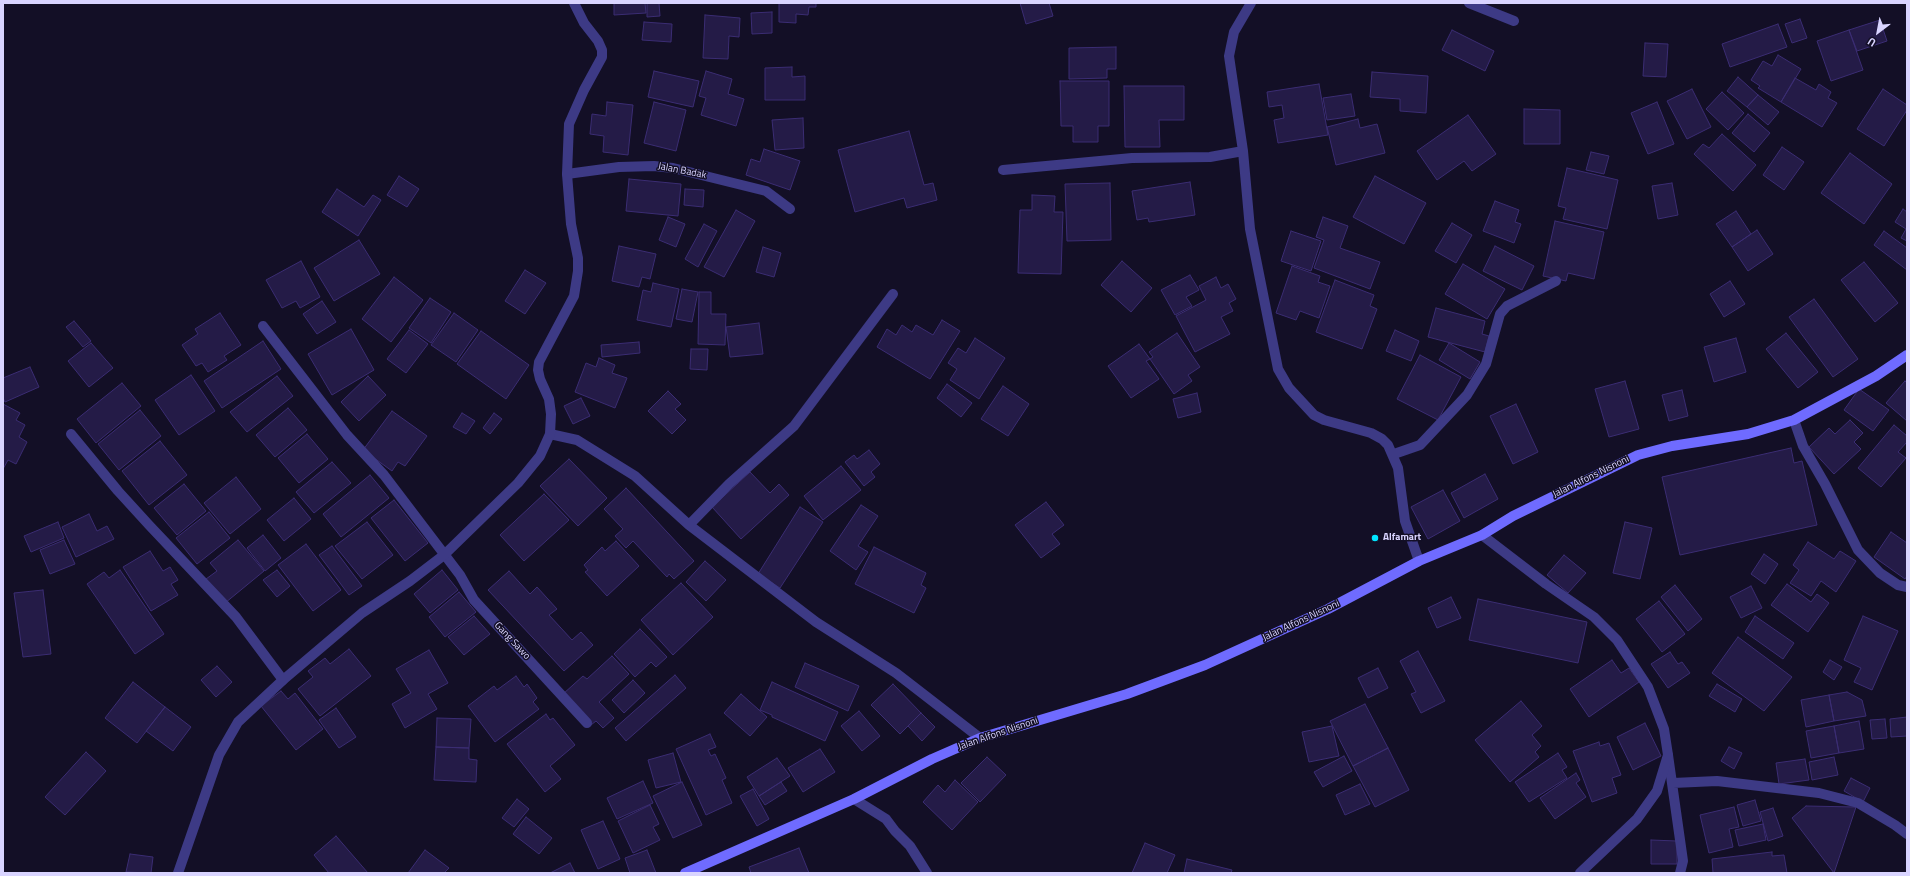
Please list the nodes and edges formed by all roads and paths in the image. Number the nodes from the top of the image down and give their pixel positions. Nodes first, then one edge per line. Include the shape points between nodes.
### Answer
1 (574, 3) edge
2 (1250, 3) edge
3 (1469, 3) edge
4 (1514, 21) dead end
5 (1243, 151) junction
6 (1003, 170) dead end
7 (567, 174) junction
8 (790, 209) dead end
9 (1556, 281) dead end
10 (893, 294) dead end
11 (263, 326) dead end
12 (1907, 355) edge
13 (1794, 420) junction
14 (72, 434) dead end
15 (550, 434) junction
16 (1394, 454) junction
17 (689, 525) junction
18 (1482, 535) junction
19 (444, 555) junction
20 (1419, 561) junction
21 (1907, 587) edge
22 (283, 680) junction
23 (587, 723) dead end
24 (980, 738) junction
25 (1668, 755) junction
26 (1673, 783) junction
27 (854, 799) junction
28 (1907, 834) edge
29 (178, 873) edge
30 (685, 873) edge
31 (927, 873) edge
32 (1580, 873) edge
33 (1680, 873) edge

1 - 7 street via 598,41 602,57 569,124
2 - 5 street via 1234,32 1229,56
3 - 4 street
5 - 6 street via 1210,157 1132,158
5 - 16 street via 1250,229 1278,370 1289,388 1314,415 1371,433 1382,439
7 - 8 street, Jalan Badak via 619,167 673,168 766,191
7 - 15 street via 578,271 574,296 543,352 538,370 549,399
9 - 16 street via 1507,306 1500,314 1486,364 1467,394 1420,445
10 - 17 street via 794,426 729,484
11 - 19 street, Gang Sawo via 347,435 384,475
12 - 13 main road, Jalan Alfons Nisnoni via 1876,376
13 - 18 main road, Jalan Alfons Nisnoni via 1748,434 1638,454 1513,516
13 - 21 street via 1803,446 1826,484 1858,550 1880,573
14 - 22 street via 138,514 236,617
15 - 17 street via 577,440 635,476
15 - 19 street via 540,456 529,470
16 - 20 street via 1405,521
17 - 24 street via 816,622 896,673
18 - 20 main road, Jalan Alfons Nisnoni
18 - 25 street via 1594,617 1617,640 1648,687 1664,729
19 - 22 street via 362,612
19 - 23 street, Gang Sawo via 460,575 474,600
20 - 24 main road, Jalan Alfons Nisnoni via 1328,609 1205,665 1127,694
22 - 29 street via 238,722 219,755
24 - 27 main road, Jalan Alfons Nisnoni via 932,759
25 - 26 street
25 - 32 street via 1657,791 1637,819
26 - 28 street via 1717,781 1819,793 1858,804 1895,824
26 - 33 street via 1683,861
27 - 30 main road, Jalan Alfons Nisnoni
27 - 31 street via 886,819 910,846 925,866

